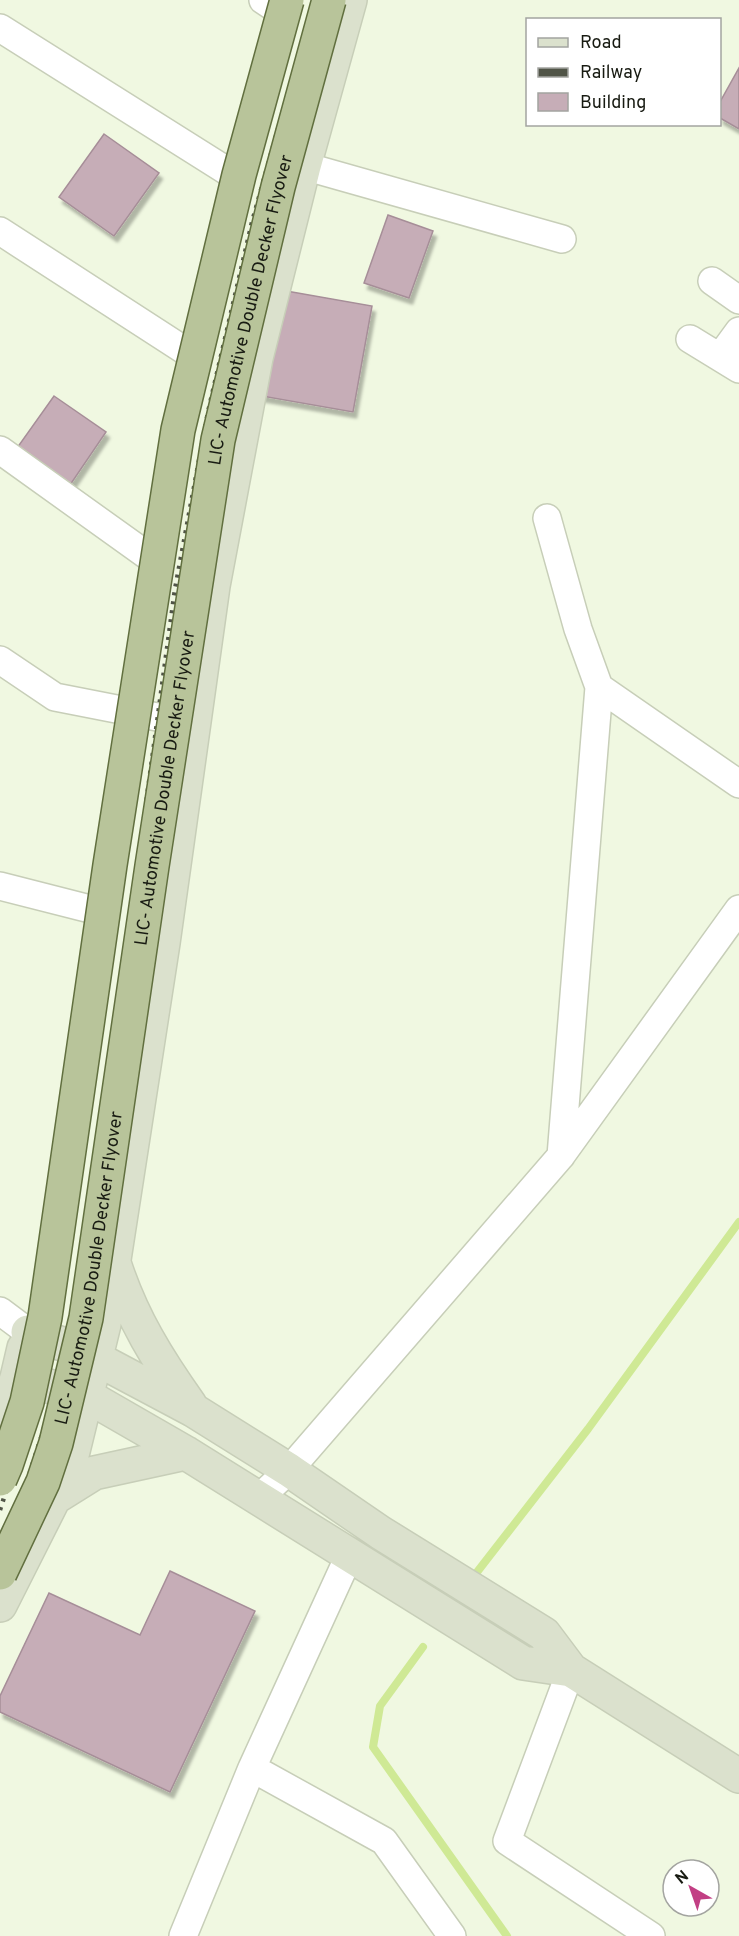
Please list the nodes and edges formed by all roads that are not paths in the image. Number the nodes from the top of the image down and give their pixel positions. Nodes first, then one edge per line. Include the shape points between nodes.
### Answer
1 (329, 0) edge
2 (350, 0) edge
3 (274, 1) edge
4 (0, 28) edge
5 (304, 166) junction
6 (227, 171) junction
7 (0, 231) edge
8 (562, 239) dead end
9 (712, 281) dead end
10 (739, 300) edge
11 (739, 331) edge
12 (690, 339) dead end
13 (187, 352) junction
14 (730, 363) edge
15 (0, 450) edge
16 (548, 518) dead end
17 (148, 556) junction
18 (0, 660) edge
19 (598, 687) junction
20 (124, 712) junction
21 (194, 724) junction
22 (739, 784) edge
23 (0, 886) edge
24 (739, 909) edge
25 (94, 910) junction
26 (560, 1157) junction
27 (114, 1261) junction
28 (0, 1311) edge
29 (28, 1332) junction
30 (96, 1359) junction
31 (17, 1378) junction
32 (87, 1395) junction
33 (193, 1410) junction
34 (0, 1427) edge
35 (186, 1452) junction
36 (290, 1470) junction
37 (0, 1479) edge
38 (54, 1498) junction
39 (259, 1498) junction
40 (349, 1556) junction
41 (0, 1573) edge
42 (0, 1605) edge
43 (571, 1670) junction
44 (252, 1768) junction
45 (739, 1776) edge
46 (183, 1936) edge
47 (452, 1936) edge
48 (651, 1936) edge

1 - 41 main road, LIC- Automotive Double Decker Flyover, bridge via 278,187 218,440 86,1318 53,1453
2 - 5 main road
3 - 6 main road
3 - 37 main road, LIC- Automotive Double Decker Flyover, bridge via 178,430 45,1317 27,1402
4 - 6 street
5 - 8 street
5 - 21 main road via 256,358 213,586
6 - 13 main road
7 - 13 street
9 - 10 street
11 - 14 street
12 - 14 street
13 - 17 main road via 161,467
15 - 17 street
16 - 19 street
17 - 20 main road
18 - 20 street via 55,698
19 - 22 street
19 - 26 street
20 - 21 street
20 - 25 main road
21 - 27 main road
23 - 25 street
24 - 26 street
25 - 29 main road
26 - 36 street
27 - 30 main road
27 - 33 main road via 125,1296 142,1329
28 - 29 street
29 - 30 main road
29 - 31 main road
30 - 32 main road
30 - 33 main road
31 - 32 main road
31 - 34 main road
32 - 35 main road
32 - 38 main road
33 - 36 main road
35 - 38 main road via 94,1473
35 - 39 main road
36 - 39 street
36 - 43 main road via 381,1533 544,1634
38 - 42 main road
39 - 40 main road
40 - 43 main road via 523,1663
40 - 44 street
43 - 45 main road
43 - 48 street via 507,1841
44 - 46 street
44 - 47 street via 384,1841

